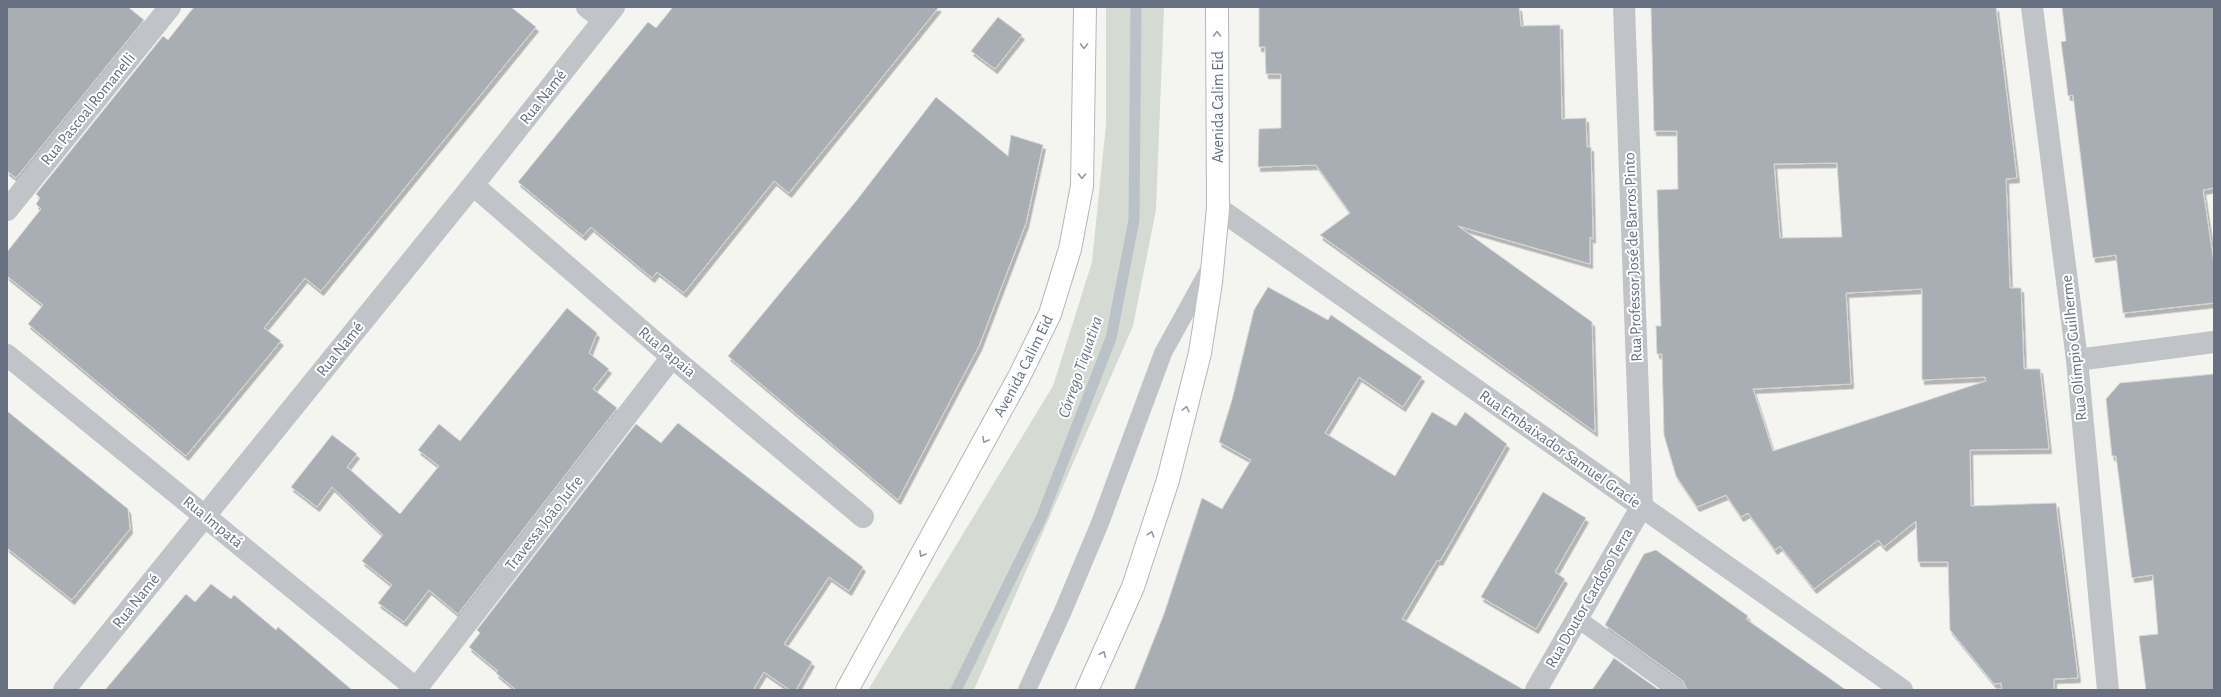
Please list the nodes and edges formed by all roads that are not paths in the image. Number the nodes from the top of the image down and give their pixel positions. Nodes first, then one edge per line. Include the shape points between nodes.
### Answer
1 (170, 7) edge
2 (587, 7) edge
3 (1085, 7) edge
4 (1217, 7) edge
5 (1624, 7) edge
6 (2032, 7) edge
7 (609, 14) edge
8 (473, 185) junction
9 (1218, 208) junction
10 (7, 210) edge
11 (1213, 262) junction
12 (2214, 342) edge
13 (7, 355) edge
14 (672, 357) junction
15 (2076, 360) junction
16 (1642, 506) junction
17 (205, 515) junction
18 (864, 517) dead end
19 (1578, 619) junction
20 (417, 689) edge
21 (64, 690) edge
22 (848, 690) edge
23 (1027, 690) edge
24 (1087, 690) edge
25 (1536, 690) edge
26 (1677, 690) edge
27 (1902, 690) edge
28 (2108, 690) edge

1 - 10 street, Rua Pascoal Romanelli
2 - 7 street
3 -> 22 main road, Avenida Calim Eid via 1082,186 1070,249 1050,314 1019,377
9 -> 4 main road, Avenida Calim Eid
5 - 16 street, Rua Professor José de Barros Pinto
6 - 15 street, Rua Olímpio Guilherme
7 - 8 street, Rua Namé
8 - 14 street, Rua Papaia
8 - 17 street, Rua Namé
9 - 11 main road, Avenida Calim Eid
9 - 16 street, Rua Embaixador Samuel Gracie
11 - 23 lane via 1163,353 1100,523
24 -> 11 main road, Avenida Calim Eid via 1133,587 1168,480 1200,353
12 - 15 street
13 - 17 street, Rua Impatá
14 - 18 street, Rua Papaia
14 - 20 street, Travessa João Jufre
15 - 28 street, Rua Olímpio Guilherme
16 - 19 street, Rua Doutor Cardoso Terra
16 - 27 street, Rua Embaixador Samuel Gracie
17 - 20 street, Rua Impatá
17 - 21 street, Rua Namé
19 - 25 street, Rua Doutor Cardoso Terra
19 - 26 lane

